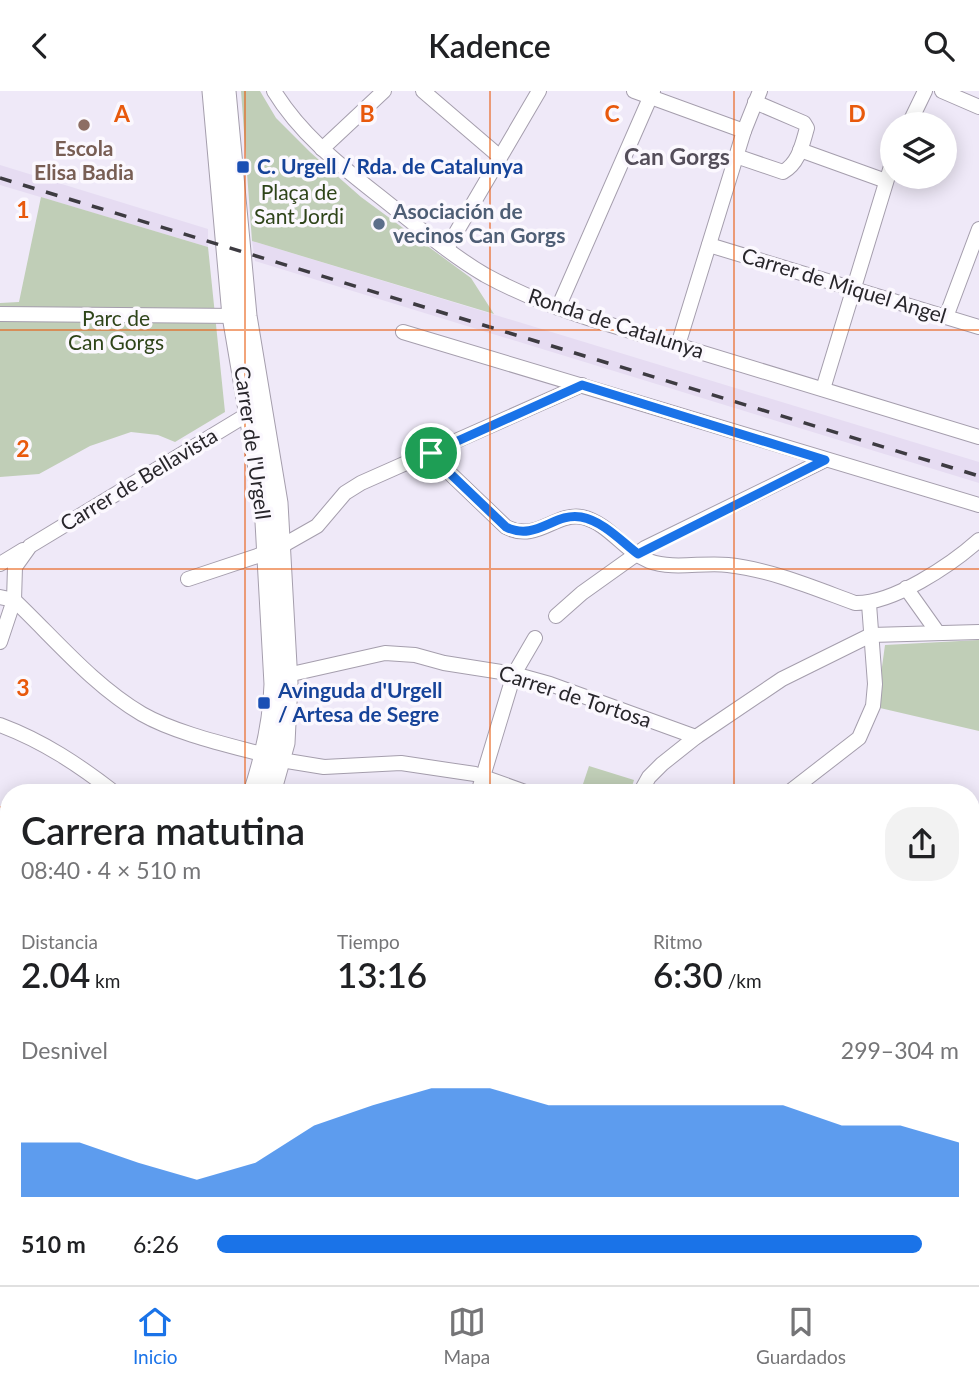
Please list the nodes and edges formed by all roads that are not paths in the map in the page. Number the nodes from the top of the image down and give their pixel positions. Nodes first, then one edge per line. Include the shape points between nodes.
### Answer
1 (212, 91) edge
2 (226, 91) edge
3 (274, 91) edge
4 (384, 91) edge
5 (423, 91) edge
6 (539, 91) edge
7 (634, 91) edge
8 (925, 91) edge
9 (942, 91) edge
10 (652, 94) edge
11 (757, 97) edge
12 (979, 107) edge
13 (915, 112) edge
14 (744, 131) junction
15 (322, 149) junction
16 (800, 150) junction
17 (736, 156) junction
18 (500, 157) junction
19 (880, 179) edge
20 (884, 189) edge
21 (979, 229) edge
22 (709, 245) junction
23 (447, 248) junction
24 (854, 288) junction
25 (558, 308) junction
26 (0, 314) edge
27 (239, 316) junction
28 (946, 317) junction
29 (979, 327) edge
30 (403, 332) dead end
31 (678, 345) junction
32 (582, 385) junction
33 (823, 389) junction
34 (248, 414) junction
35 (979, 437) edge
36 (431, 453) junction
37 (825, 460) junction
38 (979, 505) edge
39 (979, 540) edge
40 (30, 546) junction
41 (273, 550) junction
42 (638, 554) junction
43 (0, 564) edge
44 (188, 579) dead end
45 (906, 588) junction
46 (7, 598) edge
47 (869, 604) junction
48 (556, 616) dead end
49 (979, 632) edge
50 (938, 633) junction
51 (871, 635) junction
52 (535, 638) dead end
53 (0, 642) edge
54 (288, 671) junction
55 (514, 674) junction
56 (0, 725) edge
57 (696, 737) junction
58 (273, 758) junction
59 (483, 778) junction
60 (102, 784) edge
61 (258, 784) edge
62 (272, 784) edge
63 (481, 784) edge
64 (501, 784) edge
65 (648, 784) edge
66 (800, 784) edge

1 - 27 street, Carrer de l'Urgell
2 - 27 street, Carrer de l'Urgell
3 - 15 street, Ronda de Catalunya
4 - 15 street
5 - 18 street
6 - 18 street
7 - 10 street
8 - 13 street
9 - 12 street
10 - 14 street
10 - 25 street
11 - 14 street
11 - 16 street via 804,123 807,128
14 - 17 street
15 - 23 street, Ronda de Catalunya
16 - 17 street via 792,167 783,172
16 - 19 street
17 - 22 street
18 - 23 street
20 - 24 street
21 - 28 street
22 - 24 street, Carrer de Miquel Angel
22 - 31 street
23 - 25 street, Ronda de Catalunya via 483,274
24 - 28 street, Carrer de Miquel Angel
24 - 33 street
25 - 31 street, Ronda de Catalunya
26 - 27 street
27 - 34 street, Carrer de l'Urgell
27 - 41 street, Carrer de l'Urgell via 276,492
28 - 29 street, Carrer de Miquel Angel
30 - 32 street
31 - 33 street, Ronda de Catalunya
32 - 36 street
32 - 37 street
33 - 35 street, Ronda de Catalunya
34 - 40 street, Carrer de Bellavista
34 - 41 street, Carrer de l'Urgell
36 - 41 street via 352,488 317,526
36 - 42 street via 506,527 533,531 570,517 583,517
37 - 38 street
37 - 42 street
39 - 45 street
40 - 43 street, Carrer de Bellavista
40 - 46 street via 15,567
41 - 44 street
41 - 54 street, Carrer de l'Urgell
41 - 58 street, Carrer de l'Urgell
42 - 47 street via 663,564 763,571
42 - 48 street
45 - 47 street
45 - 50 street
46 - 53 street
46 - 58 street via 114,695 144,715
47 - 51 street
49 - 50 street
50 - 51 street
51 - 57 street via 782,679
51 - 66 street via 873,706 859,738
52 - 55 street
54 - 55 street, Carrer de Tortosa via 385,653
54 - 58 street, Carrer de l'Urgell via 287,713
55 - 57 street, Carrer de Tortosa
55 - 59 street
56 - 60 street via 50,748
57 - 65 street via 662,764
58 - 59 street via 324,767 401,763
58 - 61 street, Carrer de l'Urgell
58 - 62 street, Carrer de l'Urgell
59 - 63 street
59 - 64 street

